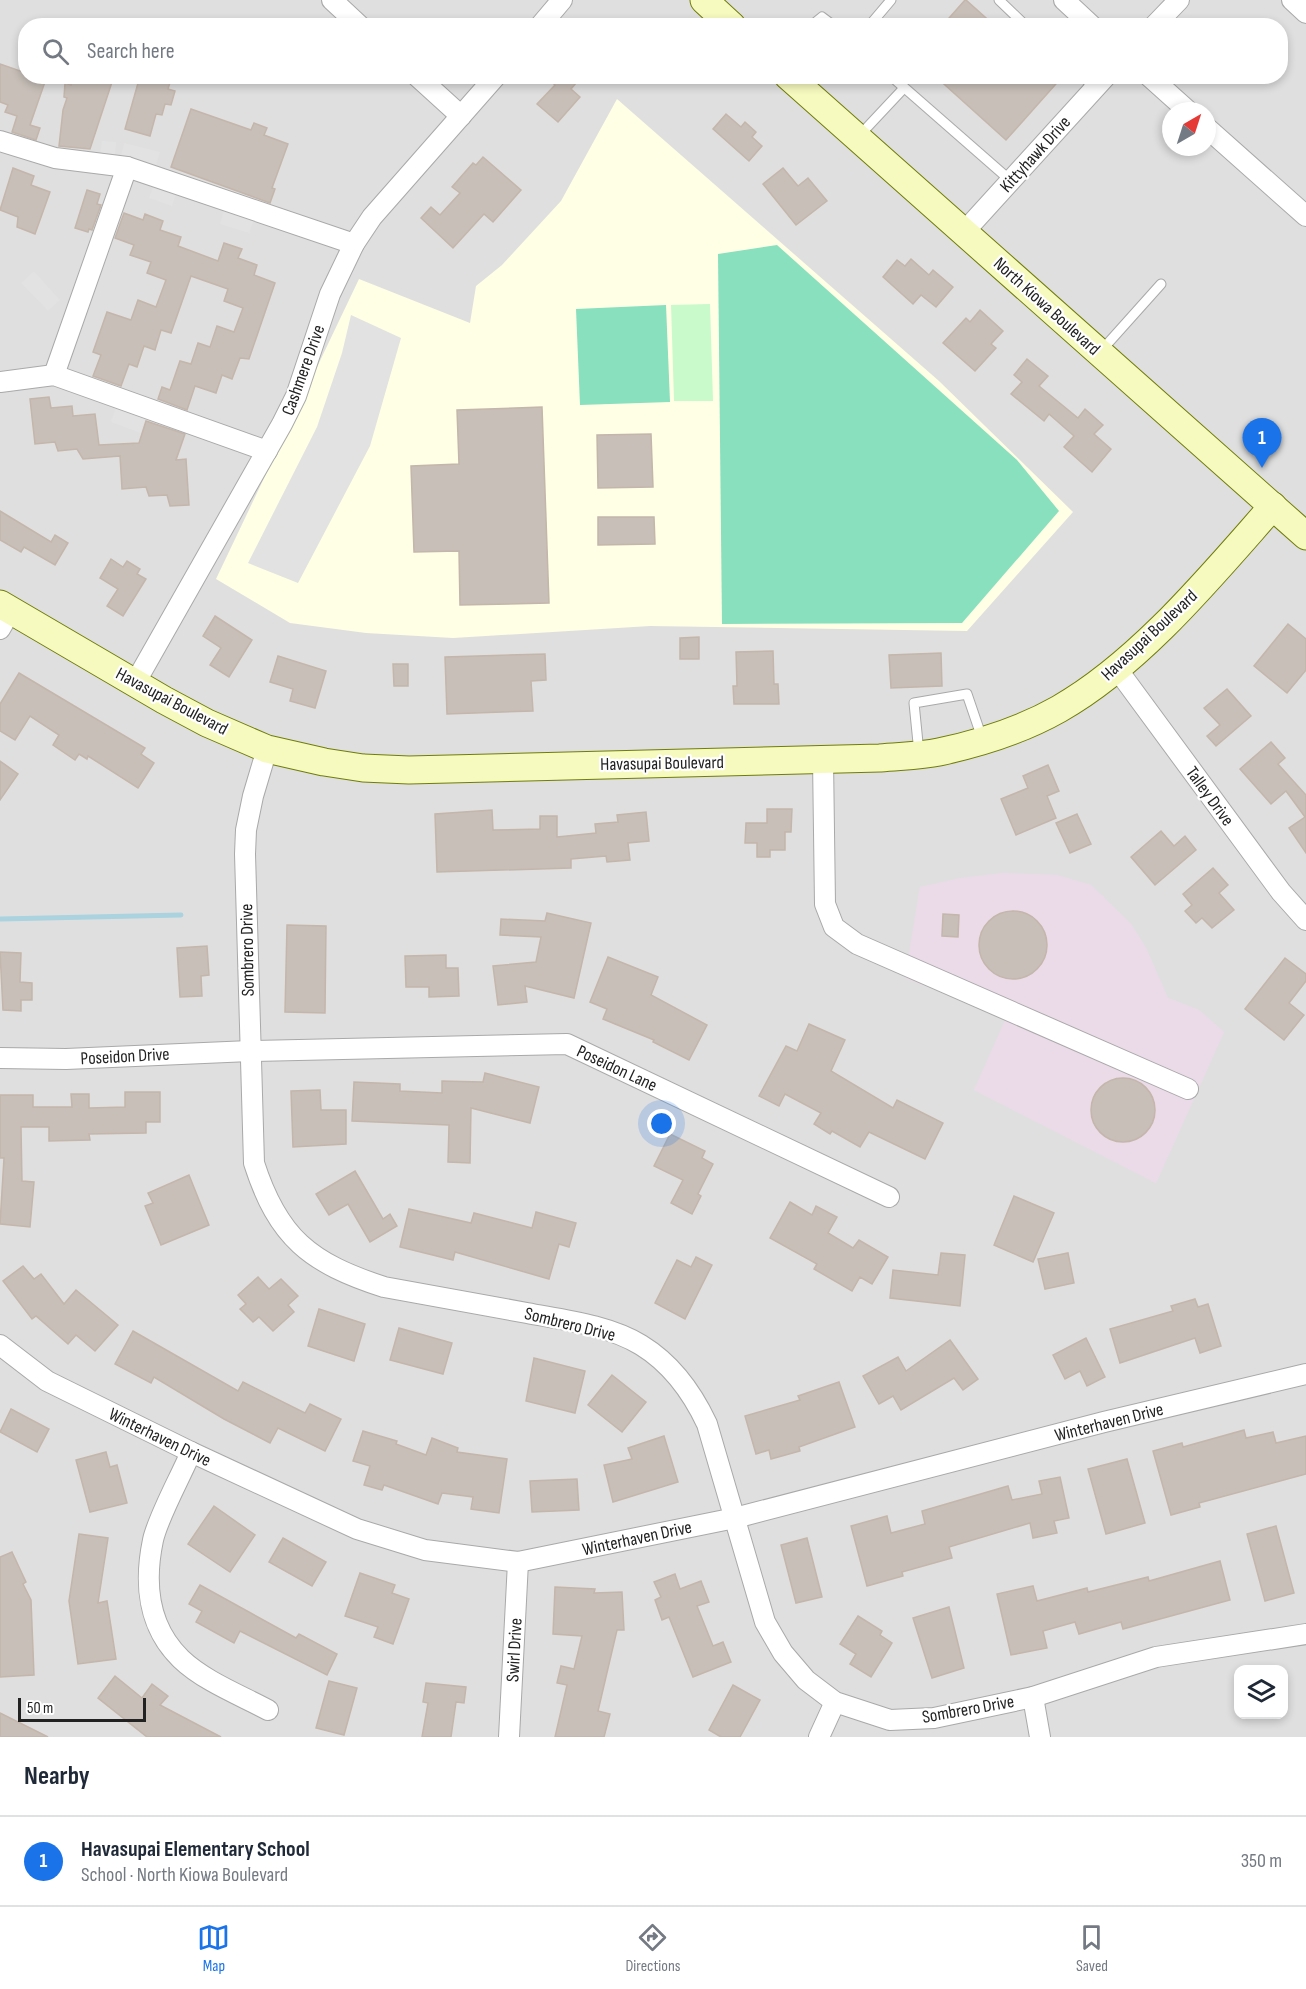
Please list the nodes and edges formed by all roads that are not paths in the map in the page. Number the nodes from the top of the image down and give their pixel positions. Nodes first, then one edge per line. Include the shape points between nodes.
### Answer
1 (332, 0) edge
2 (562, 0) edge
3 (704, 0) edge
4 (891, 0) edge
5 (999, 0) edge
6 (1064, 0) edge
7 (1179, 0) edge
8 (1292, 0) edge
9 (1306, 13) edge
10 (351, 18) edge
11 (547, 18) edge
12 (723, 18) edge
13 (876, 18) edge
14 (1018, 18) edge
15 (1083, 18) edge
16 (1162, 18) edge
17 (426, 84) edge
18 (489, 84) edge
19 (797, 84) edge
20 (900, 84) edge
21 (1091, 84) edge
22 (1158, 84) edge
23 (904, 88) junction
24 (1178, 102) edge
25 (461, 116) junction
26 (1216, 136) edge
27 (858, 138) junction
28 (0, 141) edge
29 (127, 167) junction
30 (1011, 182) junction
31 (1306, 216) edge
32 (964, 232) junction
33 (354, 244) junction
34 (1161, 284) dead end
35 (1100, 353) junction
36 (54, 375) junction
37 (0, 382) edge
38 (267, 451) junction
39 (1273, 506) junction
40 (1306, 536) edge
41 (4, 614) edge
42 (1117, 669) junction
43 (135, 683) junction
44 (982, 740) junction
45 (267, 749) junction
46 (919, 754) junction
47 (823, 759) junction
48 (1306, 920) edge
49 (250, 1051) junction
50 (0, 1058) edge
51 (1188, 1089) dead end
52 (889, 1197) dead end
53 (0, 1345) edge
54 (1306, 1374) edge
55 (191, 1452) junction
56 (735, 1518) junction
57 (518, 1562) junction
58 (1306, 1634) edge
59 (1033, 1697) junction
60 (835, 1702) junction
61 (268, 1710) dead end
62 (509, 1737) edge
63 (819, 1737) edge
64 (1040, 1737) edge

1 - 10 street
2 - 11 street
3 - 12 street
4 - 13 lane
5 - 14 lane
6 - 15 street
7 - 16 street
8 - 9 street
17 - 25 street
18 - 25 street, Cashmere Drive
19 - 27 street, North Kiowa Boulevard
20 - 23 lane
21 - 30 street, Kittyhawk Drive
22 - 24 street
23 - 27 lane
23 - 30 lane
25 - 33 street, Cashmere Drive via 372,217
26 - 31 street
27 - 32 street, North Kiowa Boulevard
28 - 29 street via 55,158
29 - 33 street
29 - 36 street
30 - 32 street, Kittyhawk Drive
32 - 35 street, North Kiowa Boulevard
33 - 38 street, Cashmere Drive via 330,294 296,396
34 - 35 lane
35 - 39 street, North Kiowa Boulevard
36 - 37 street
36 - 38 street
38 - 43 street, Cashmere Drive
39 - 40 street, North Kiowa Boulevard
39 - 42 street, Havasupai Boulevard via 1206,581
41 - 43 street, Havasupai Boulevard
42 - 44 street, Havasupai Boulevard via 1059,709
42 - 48 street, Talley Drive via 1281,892
43 - 45 street, Havasupai Boulevard via 207,723
44 - 46 street, Havasupai Boulevard
44 - 46 lane via 968,694 914,703
45 - 47 street, Havasupai Boulevard via 363,768 409,770
45 - 49 street, Sombrero Drive via 246,830
46 - 47 street, Havasupai Boulevard
47 - 51 street via 825,904 834,927 857,944
49 - 50 street, Poseidon Drive
49 - 52 street, Poseidon Lane via 567,1044
49 - 56 street, Sombrero Drive via 254,1163 265,1196 296,1241 316,1257 384,1287 567,1321 640,1344 664,1363 695,1398 707,1424
53 - 55 street, Winterhaven Drive via 47,1381
54 - 56 street, Winterhaven Drive
55 - 57 street, Winterhaven Drive via 357,1529 425,1550
55 - 61 street via 153,1539 148,1583 153,1620 181,1659
56 - 57 street, Winterhaven Drive
56 - 60 street, Sombrero Drive via 765,1622 783,1653 806,1680
57 - 62 street, Swirl Drive
58 - 59 street, Sombrero Drive via 1156,1657
59 - 60 street, Sombrero Drive via 934,1718 890,1720
59 - 64 street
60 - 63 street

